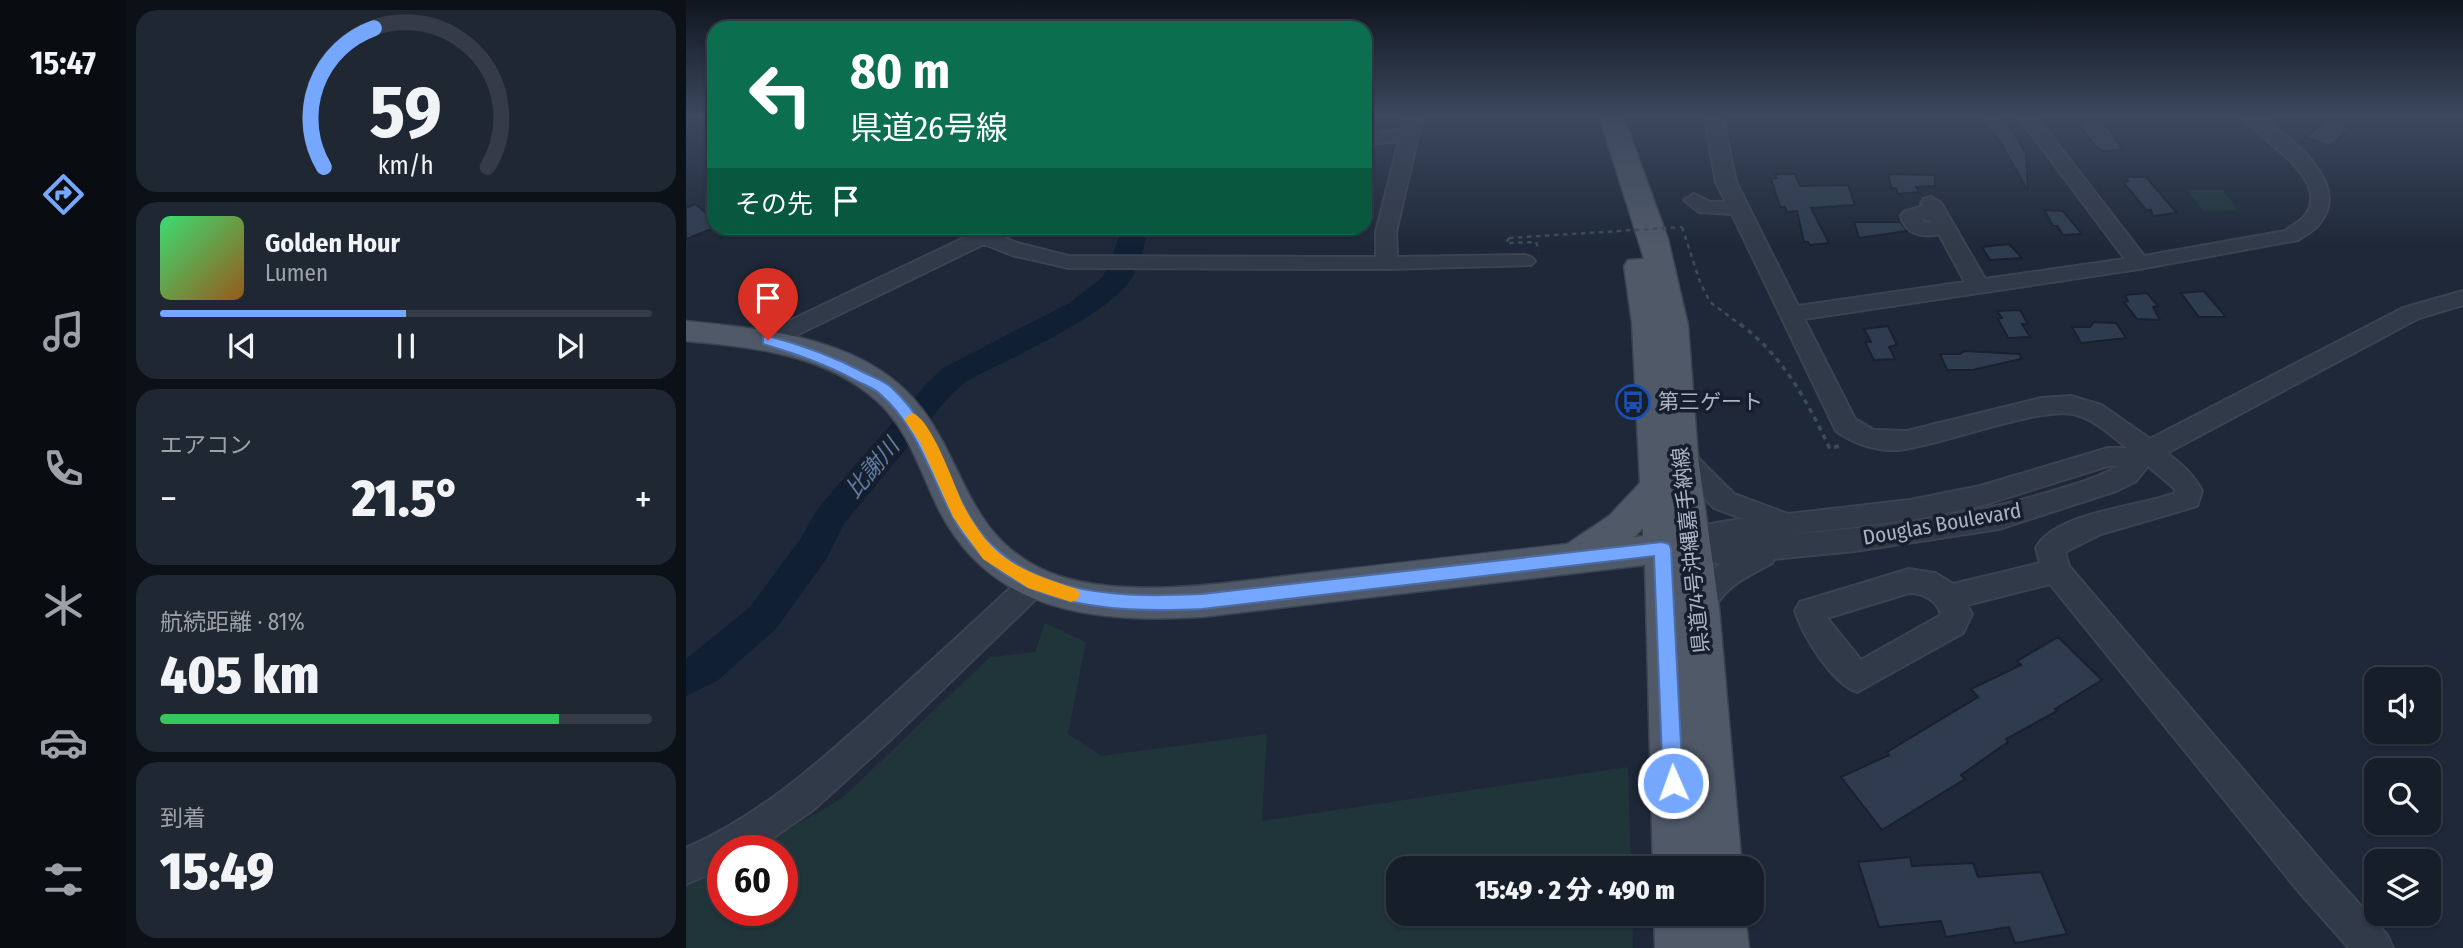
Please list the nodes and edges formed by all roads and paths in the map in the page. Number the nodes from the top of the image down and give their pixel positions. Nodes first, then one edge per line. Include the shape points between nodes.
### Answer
1 (1403, 159) edge
2 (1608, 159) edge
3 (1626, 159) edge
4 (1722, 159) edge
5 (2059, 159) edge
6 (2302, 159) edge
7 (1694, 200) dead end
8 (1740, 208) junction
9 (1937, 211) dead end
10 (974, 235) edge
11 (986, 235) edge
12 (1509, 237) dead end
13 (1524, 261) dead end
14 (1387, 263) junction
15 (2138, 263) junction
16 (1978, 285) junction
17 (2463, 298) edge
18 (855, 300) joint
19 (1790, 314) junction
20 (686, 331) edge
21 (779, 343) junction
22 (1862, 437) junction
23 (2144, 454) junction
24 (1681, 457) junction
25 (1658, 486) junction
26 (1779, 536) junction
27 (1677, 547) junction
28 (1574, 559) junction
29 (2056, 570) junction
30 (1034, 583) junction
31 (1949, 597) dead end
32 (1699, 608) junction
33 (1691, 856) edge
34 (1691, 856) edge
35 (686, 866) edge
36 (1679, 926) edge
37 (1722, 926) edge
38 (1680, 948) edge
39 (1724, 948) edge
40 (2374, 948) edge

1 - 14 street via 1385,232
2 - 25 main road, 県道74号沖縄嘉手納線 via 1635,242 1647,323
3 - 24 main road, 県道74号沖縄嘉手納線 via 1654,239 1673,325
4 - 8 lane via 1726,182
5 - 15 street
6 - 15 street via 2316,182 2320,200 2309,226 2263,243
7 - 8 street via 1706,208
8 - 19 lane
9 - 16 street
10 - 18 street
11 - 14 street via 1029,253 1069,262
12 - 22 path, bridge via 1682,227 1710,302 1754,335 1802,391 1830,449
13 - 14 street
15 - 16 street
16 - 19 street
17 - 23 street, Douglas Boulevard via 2411,313
18 - 21 lane via 834,317
19 - 22 street via 1845,425
20 - 21 main road
21 - 30 main road via 860,374 897,401 917,425 972,533 989,554
22 - 23 street via 1885,443 1907,440 2060,405 2080,406 2100,416
23 - 26 street, Douglas Boulevard via 2127,474 2107,484 1999,518 1855,540
23 - 29 street via 2183,481 2188,499 2055,543 2050,548
24 - 26 street, Douglas Boulevard via 1724,500
24 - 27 main road, 県道74号沖縄嘉手納線
25 - 27 main road, 県道74号沖縄嘉手納線
25 - 28 main road via 1630,519
26 - 27 street, Douglas Boulevard via 1717,554
26 - 32 street, Douglas Boulevard via 1755,561 1721,577
27 - 28 main road
27 - 32 main road, 県道74号沖縄嘉手納線
27 - 33 main road
28 - 30 main road via 1168,604 1084,598
29 - 31 street
29 - 40 street
30 - 35 street via 839,766 756,830
32 - 34 main road, 県道74号沖縄嘉手納線
36 - 38 main road
37 - 39 main road

